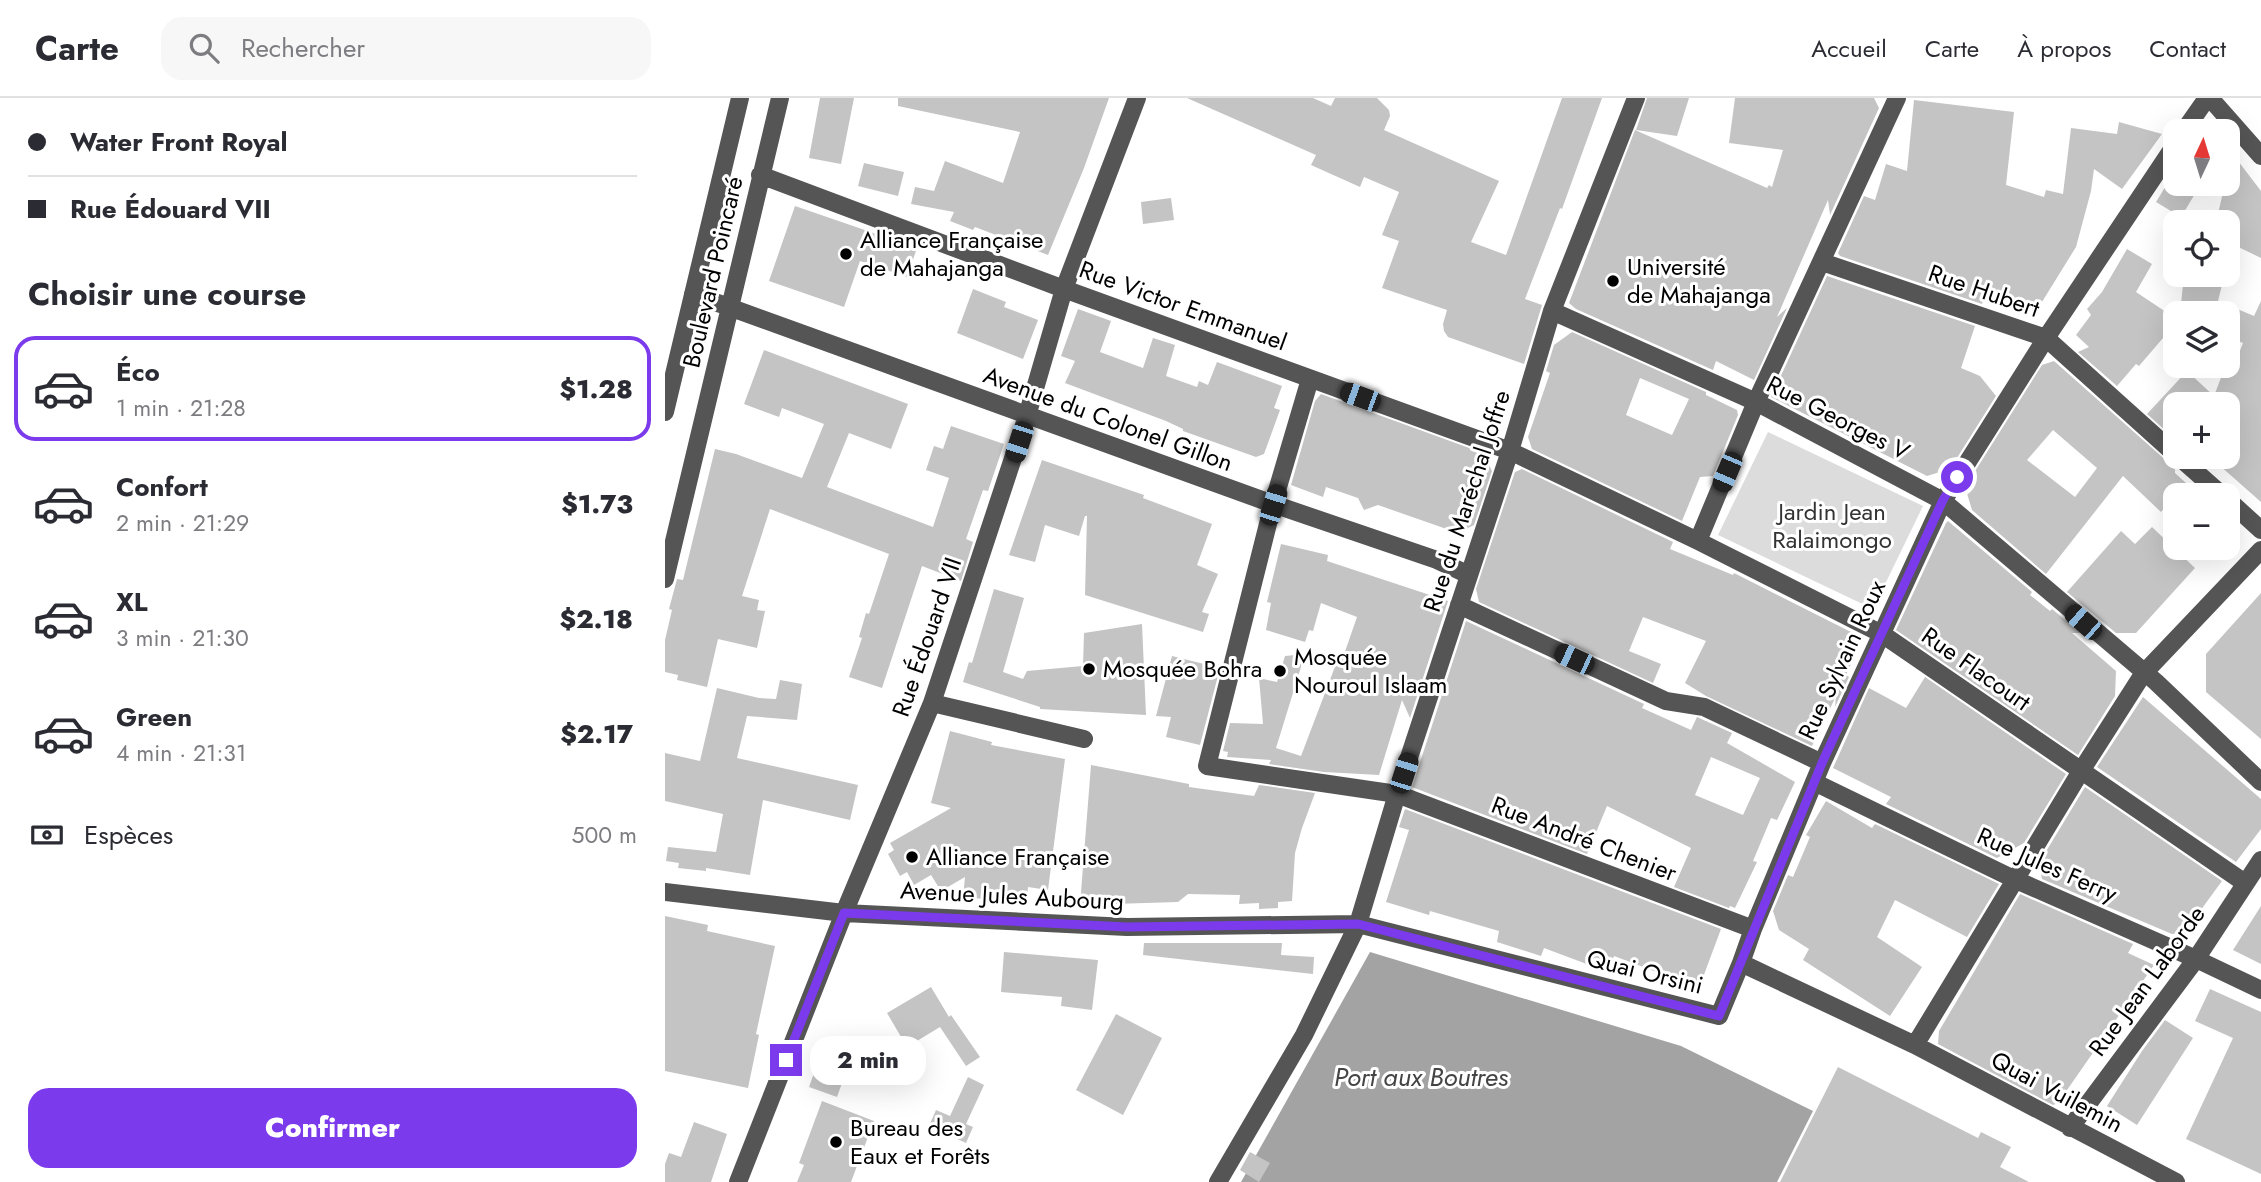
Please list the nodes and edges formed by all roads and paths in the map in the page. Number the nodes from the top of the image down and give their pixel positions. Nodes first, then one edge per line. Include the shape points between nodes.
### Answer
1 (740, 98) edge
2 (780, 98) edge
3 (1137, 98) edge
4 (1636, 98) edge
5 (1897, 98) edge
6 (2208, 98) edge
7 (2193, 119) edge
8 (2261, 156) edge
9 (2163, 163) edge
10 (760, 175) junction
11 (1822, 262) junction
12 (1064, 289) junction
13 (693, 294) junction
14 (730, 307) junction
15 (1552, 311) junction
16 (2046, 338) junction
17 (1310, 379) junction
18 (1756, 402) junction
19 (665, 412) edge
20 (1027, 416) junction
21 (2163, 442) edge
22 (1510, 451) junction
23 (2193, 469) edge
24 (2208, 483) edge
25 (1943, 500) junction
26 (1273, 505) junction
27 (2240, 511) edge
28 (2261, 530) edge
29 (1698, 541) junction
30 (2261, 550) edge
31 (1469, 575) junction
32 (665, 579) edge
33 (1459, 605) junction
34 (1882, 634) junction
35 (2143, 674) junction
36 (932, 703) junction
37 (1084, 739) dead end
38 (1822, 763) junction
39 (2081, 771) junction
40 (1814, 782) junction
41 (2261, 782) edge
42 (1397, 794) junction
43 (2261, 860) edge
44 (2016, 880) junction
45 (2245, 883) junction
46 (665, 892) edge
47 (844, 913) junction
48 (1358, 924) junction
49 (1753, 929) junction
50 (2196, 959) junction
51 (1741, 963) junction
52 (2261, 990) edge
53 (1915, 1045) junction
54 (2070, 1128) junction
55 (738, 1182) edge
56 (1218, 1182) edge
57 (2176, 1182) edge

1 - 13 street, Boulevard Poincaré
2 - 10 street, Boulevard Poincaré
3 - 12 street, Rue Édouard VII
4 - 15 street, Rue du Maréchal Joffre
5 - 11 street
6 - 7 street
6 - 8 street
9 - 16 street, Rue Sylvain Roux
10 - 12 street, Rue Victor Emmanuel
10 - 14 street, Boulevard Poincaré
11 - 16 street, Rue Hubert
11 - 18 street
12 - 17 street, Rue Victor Emmanuel
12 - 20 street, Rue Édouard VII
13 - 14 street, Avenue du Colonel Gillon
13 - 19 street, Boulevard Poincaré
14 - 20 street, Avenue du Colonel Gillon
14 - 32 street, Boulevard Poincaré
15 - 18 street, Rue Georges V
15 - 22 street, Rue du Maréchal Joffre
16 - 21 street, Rue Hubert
16 - 25 street, Rue Sylvain Roux
17 - 22 street, Rue Victor Emmanuel
17 - 26 street
18 - 25 street, Rue Georges V
18 - 29 street
20 - 26 street, Avenue du Colonel Gillon
20 - 36 street, Rue Édouard VII
22 - 29 street, Rue Flacourt
22 - 31 street, Rue du Maréchal Joffre
23 - 24 street, Rue Hubert
25 - 34 street, Rue Sylvain Roux
25 - 35 street, Rue Georges V
26 - 31 street, Avenue du Colonel Gillon
26 - 42 street, Rue André Chenier via 1207,766
27 - 28 street
29 - 34 street, Rue Flacourt
30 - 35 street
31 - 33 street, Rue du Maréchal Joffre
33 - 38 street via 1666,701 1704,706
33 - 42 street, Rue du Maréchal Joffre
34 - 38 street, Rue Sylvain Roux
34 - 39 street, Rue Flacourt
35 - 39 street
35 - 41 street, Rue Georges V
36 - 37 street
36 - 47 street, Rue Édouard VII
38 - 40 street, Rue Sylvain Roux
39 - 44 street
39 - 45 street, Rue Flacourt
40 - 44 street, Rue Jules Ferry
40 - 49 street, Rue Sylvain Roux
42 - 48 street, Rue du Maréchal Joffre
42 - 49 street, Rue André Chenier
43 - 45 street, Rue Jean Laborde
44 - 50 street, Rue Jules Ferry
44 - 53 street
45 - 50 street, Rue Jean Laborde
46 - 47 street, Avenue Jules Aubourg
47 - 48 street, Avenue Jules Aubourg via 1127,927
47 - 55 street, Rue Édouard VII
48 - 51 street, Quai Orsini via 1719,1016
48 - 56 street, Rue du Maréchal Joffre via 1304,1035
49 - 51 street, Rue Sylvain Roux
50 - 52 street, Rue Jules Ferry
50 - 54 street, Rue Jean Laborde
51 - 53 street, Quai Orsini
53 - 54 street, Quai Vuilemin
54 - 57 street, Quai Vuilemin

